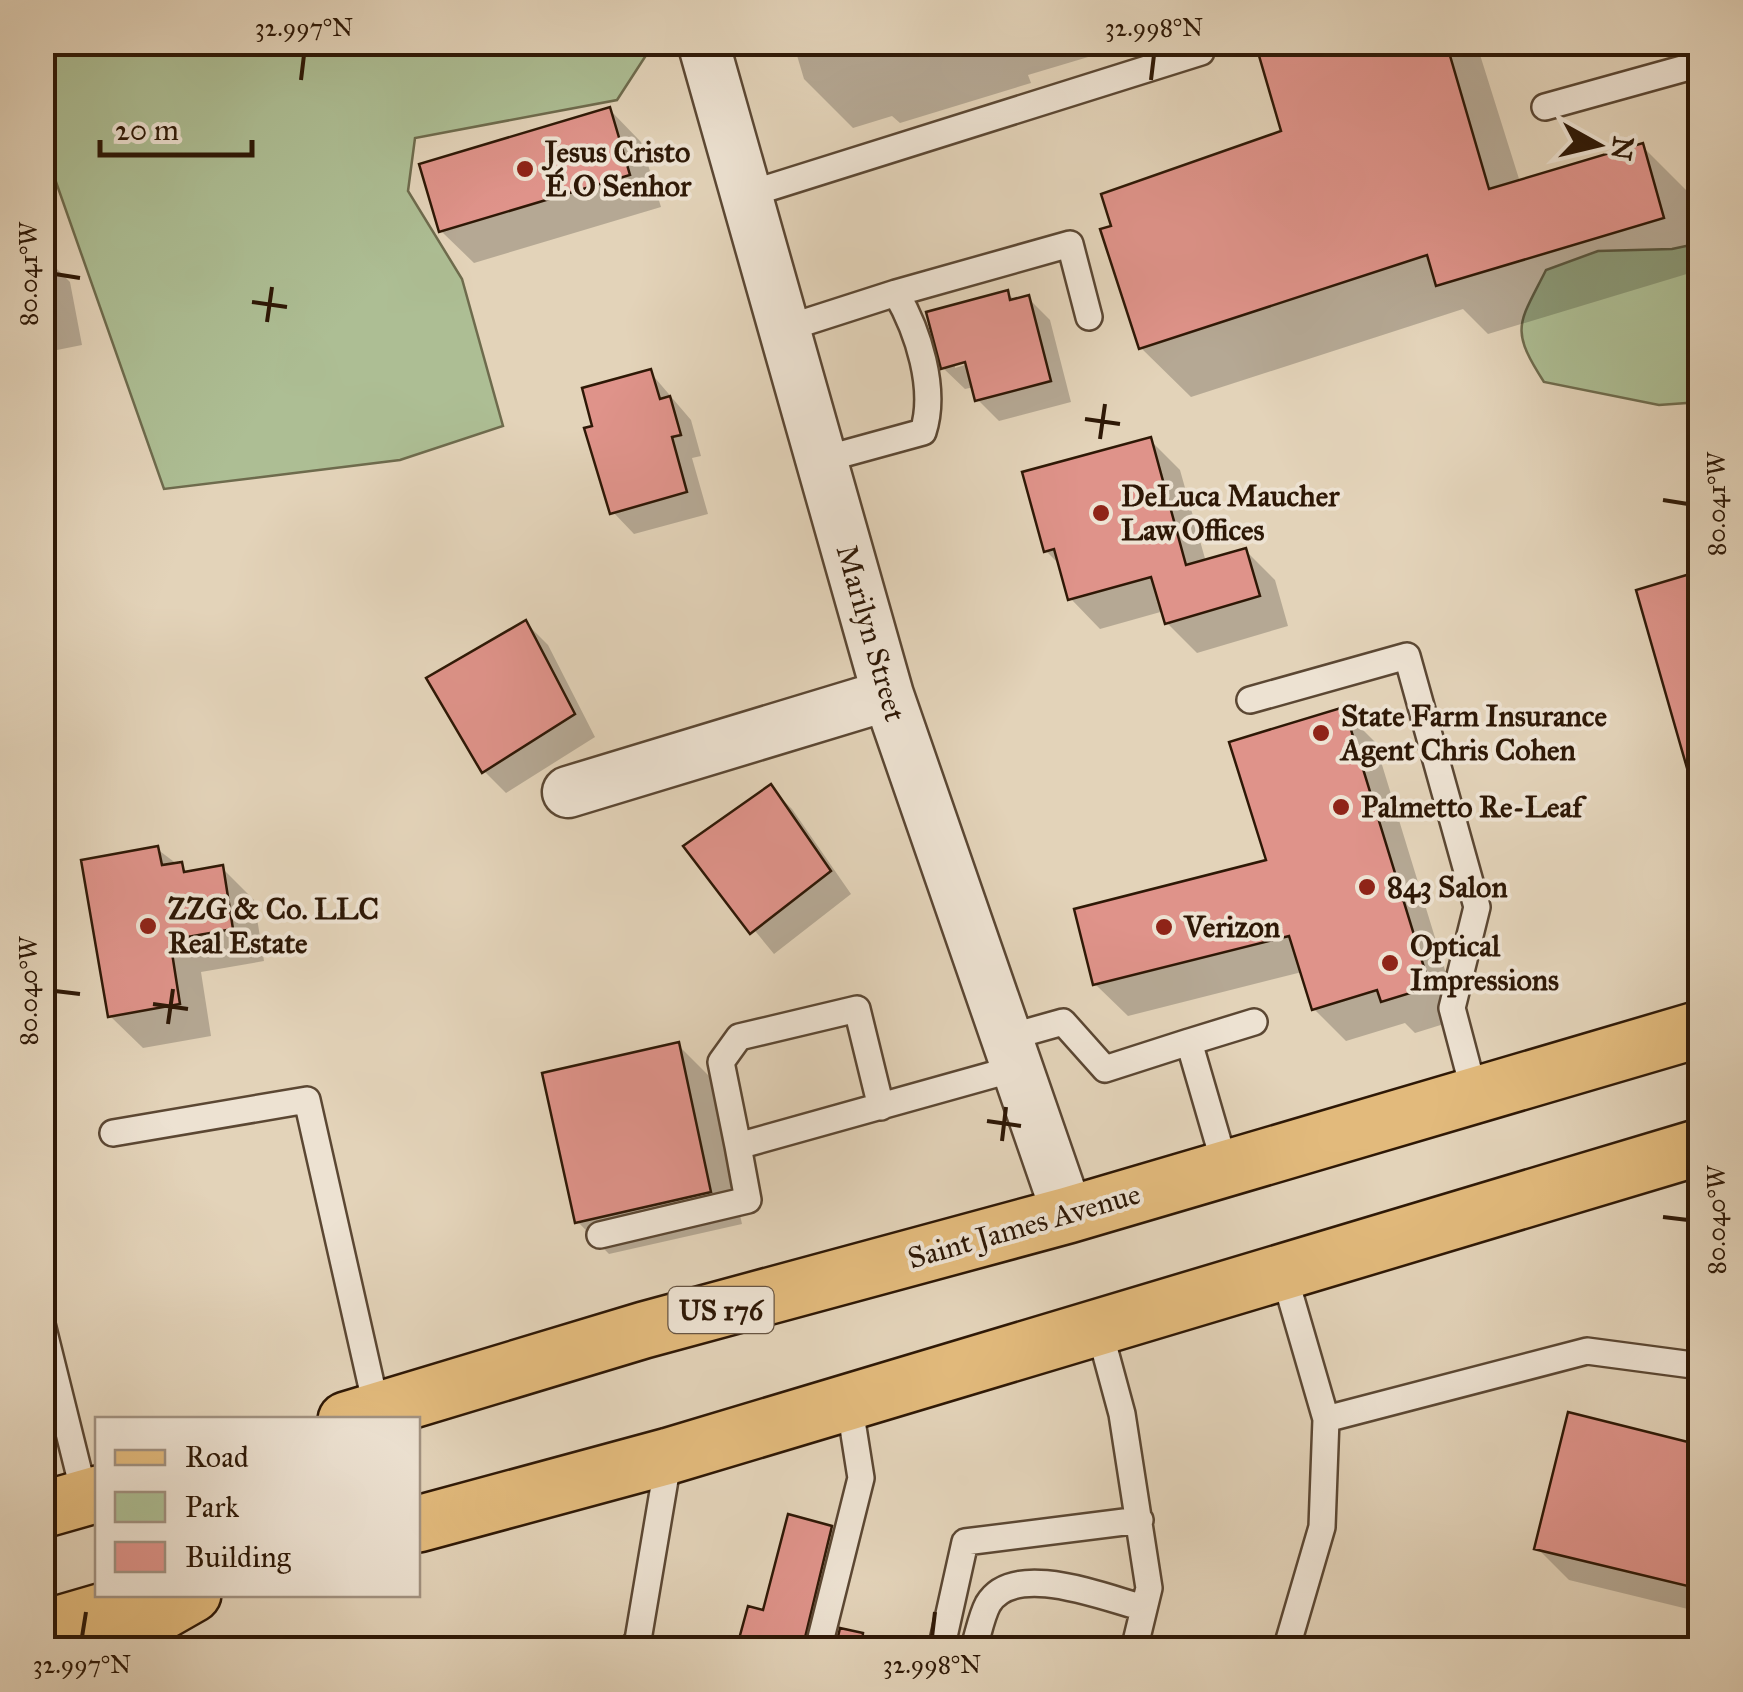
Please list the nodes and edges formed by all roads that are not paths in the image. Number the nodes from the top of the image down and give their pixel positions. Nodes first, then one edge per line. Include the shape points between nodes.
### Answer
1 (703, 42) edge
2 (1200, 52) dead end
3 (1700, 64) edge
4 (1545, 107) dead end
5 (746, 194) junction
6 (896, 293) junction
7 (1090, 317) dead end
8 (784, 329) junction
9 (821, 460) junction
10 (888, 695) junction
11 (1250, 700) dead end
12 (568, 792) dead end
13 (1254, 1022) dead end
14 (1700, 1028) edge
15 (1189, 1042) junction
16 (1012, 1053) junction
17 (1475, 1095) junction
18 (881, 1106) junction
19 (113, 1133) dead end
20 (738, 1146) junction
21 (1700, 1147) edge
22 (1226, 1169) junction
23 (1068, 1215) junction
24 (600, 1236) dead end
25 (1284, 1270) junction
26 (42, 1324) edge
27 (1100, 1328) junction
28 (1700, 1366) edge
29 (848, 1402) junction
30 (361, 1415) edge
31 (1326, 1419) junction
32 (669, 1456) junction
33 (75, 1500) edge
34 (1140, 1520) junction
35 (420, 1523) edge
36 (152, 1597) edge
37 (188, 1597) edge
38 (1144, 1608) junction
39 (42, 1629) edge
40 (95, 1650) edge
41 (630, 1650) edge
42 (818, 1650) edge
43 (941, 1650) edge
44 (973, 1650) edge
45 (1134, 1650) edge
46 (1286, 1650) edge

1 - 5 street, Marilyn Street
2 - 5 lane
3 - 4 lane
5 - 8 street, Marilyn Street
6 - 7 lane via 1070,244
6 - 8 lane
6 - 9 lane via 920,351 930,410 923,432
8 - 9 street, Marilyn Street
9 - 10 street, Marilyn Street
10 - 12 street
10 - 16 street, Marilyn Street
11 - 17 lane via 1407,656 1476,907 1452,1008
13 - 15 lane
14 - 17 main road, Saint James Avenue / US 176
15 - 16 lane via 1105,1069 1062,1022
15 - 22 lane
16 - 18 lane
16 - 23 street, Marilyn Street
17 - 22 main road, Saint James Avenue / US 176
18 - 20 lane
18 - 20 lane via 857,1009 739,1037 721,1062
19 - 30 lane via 307,1100
20 - 24 lane via 748,1200
21 - 25 main road
22 - 23 main road, Saint James Avenue / US 176
23 - 30 main road, Saint James Avenue / US 176
25 - 27 main road
25 - 31 lane
26 - 33 lane
27 - 29 main road
27 - 34 lane
28 - 31 lane via 1588,1351
29 - 32 main road
29 - 42 lane via 861,1478
31 - 46 lane via 1322,1528
32 - 35 main road
32 - 41 lane via 638,1640
34 - 38 lane via 1149,1588
34 - 43 lane via 965,1542
36 - 39 main road
37 - 40 main road
38 - 44 lane via 1031,1580 989,1602
38 - 45 lane

